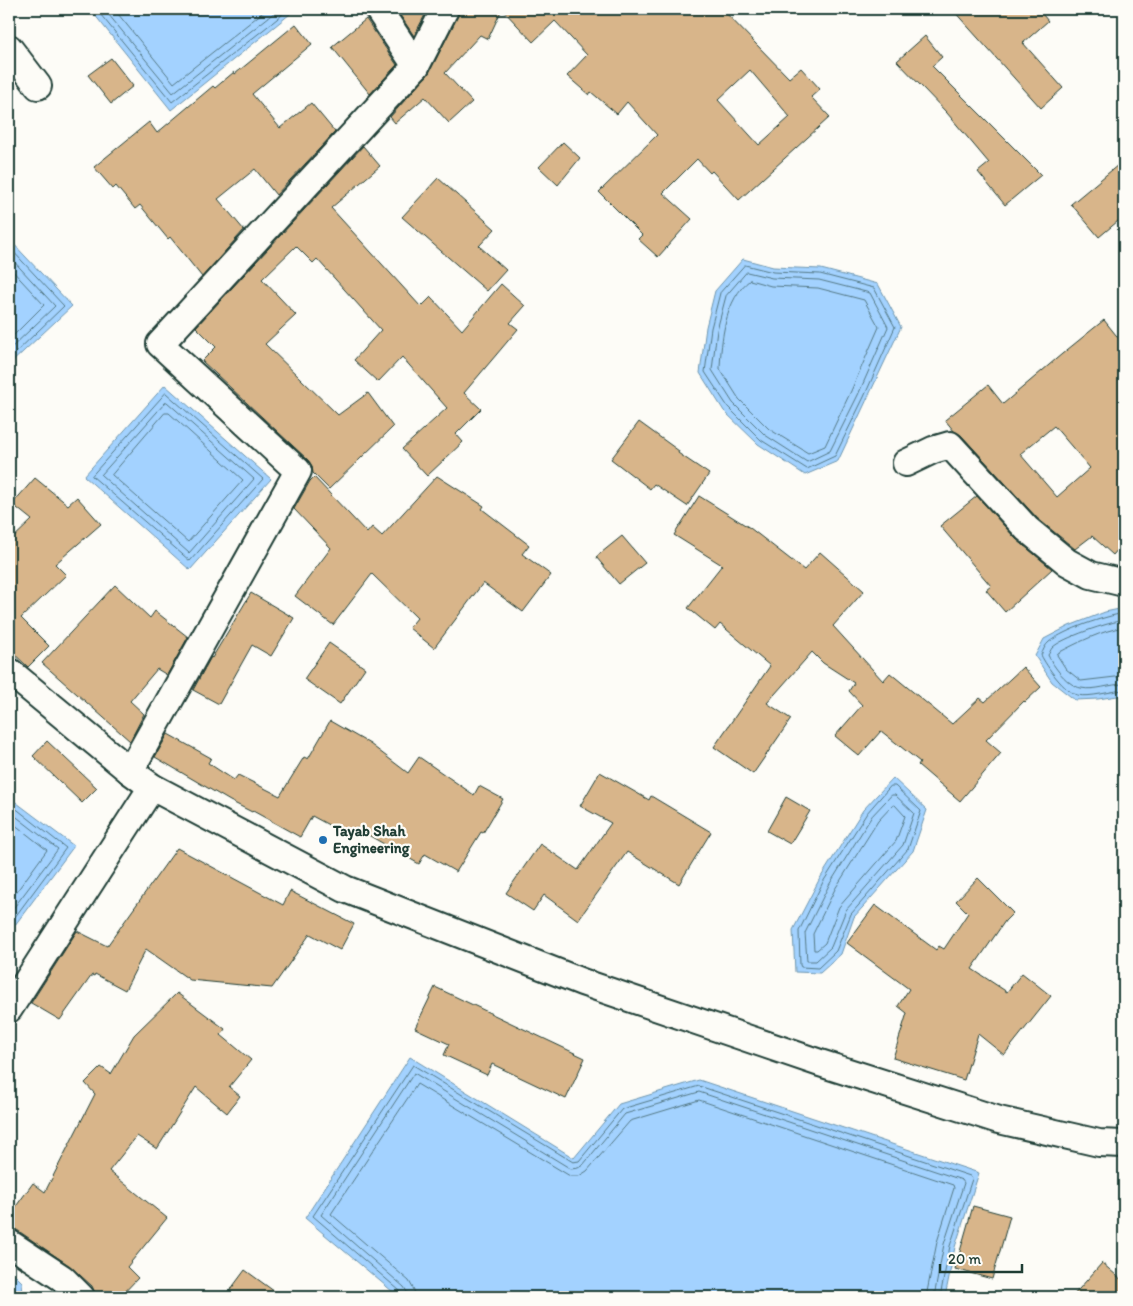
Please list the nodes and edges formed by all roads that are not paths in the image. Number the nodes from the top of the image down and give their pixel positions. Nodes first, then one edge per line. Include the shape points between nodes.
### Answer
1 (378, 9) edge
2 (445, 9) edge
3 (9, 48) edge
4 (416, 66) junction
5 (38, 86) dead end
6 (906, 463) dead end
7 (1124, 583) edge
8 (9, 671) edge
9 (130, 771) junction
10 (152, 786) junction
11 (9, 1009) edge
12 (1124, 1144) edge
13 (9, 1243) edge
14 (81, 1297) edge

1 - 4 street
2 - 4 street
3 - 5 street
4 - 9 street via 160,344 298,471
6 - 7 street via 950,445 1027,529 1067,562 1091,576
8 - 9 street
9 - 10 street
10 - 11 street
10 - 12 street via 345,889 582,982 999,1120 1099,1143
13 - 14 street via 62,1278

